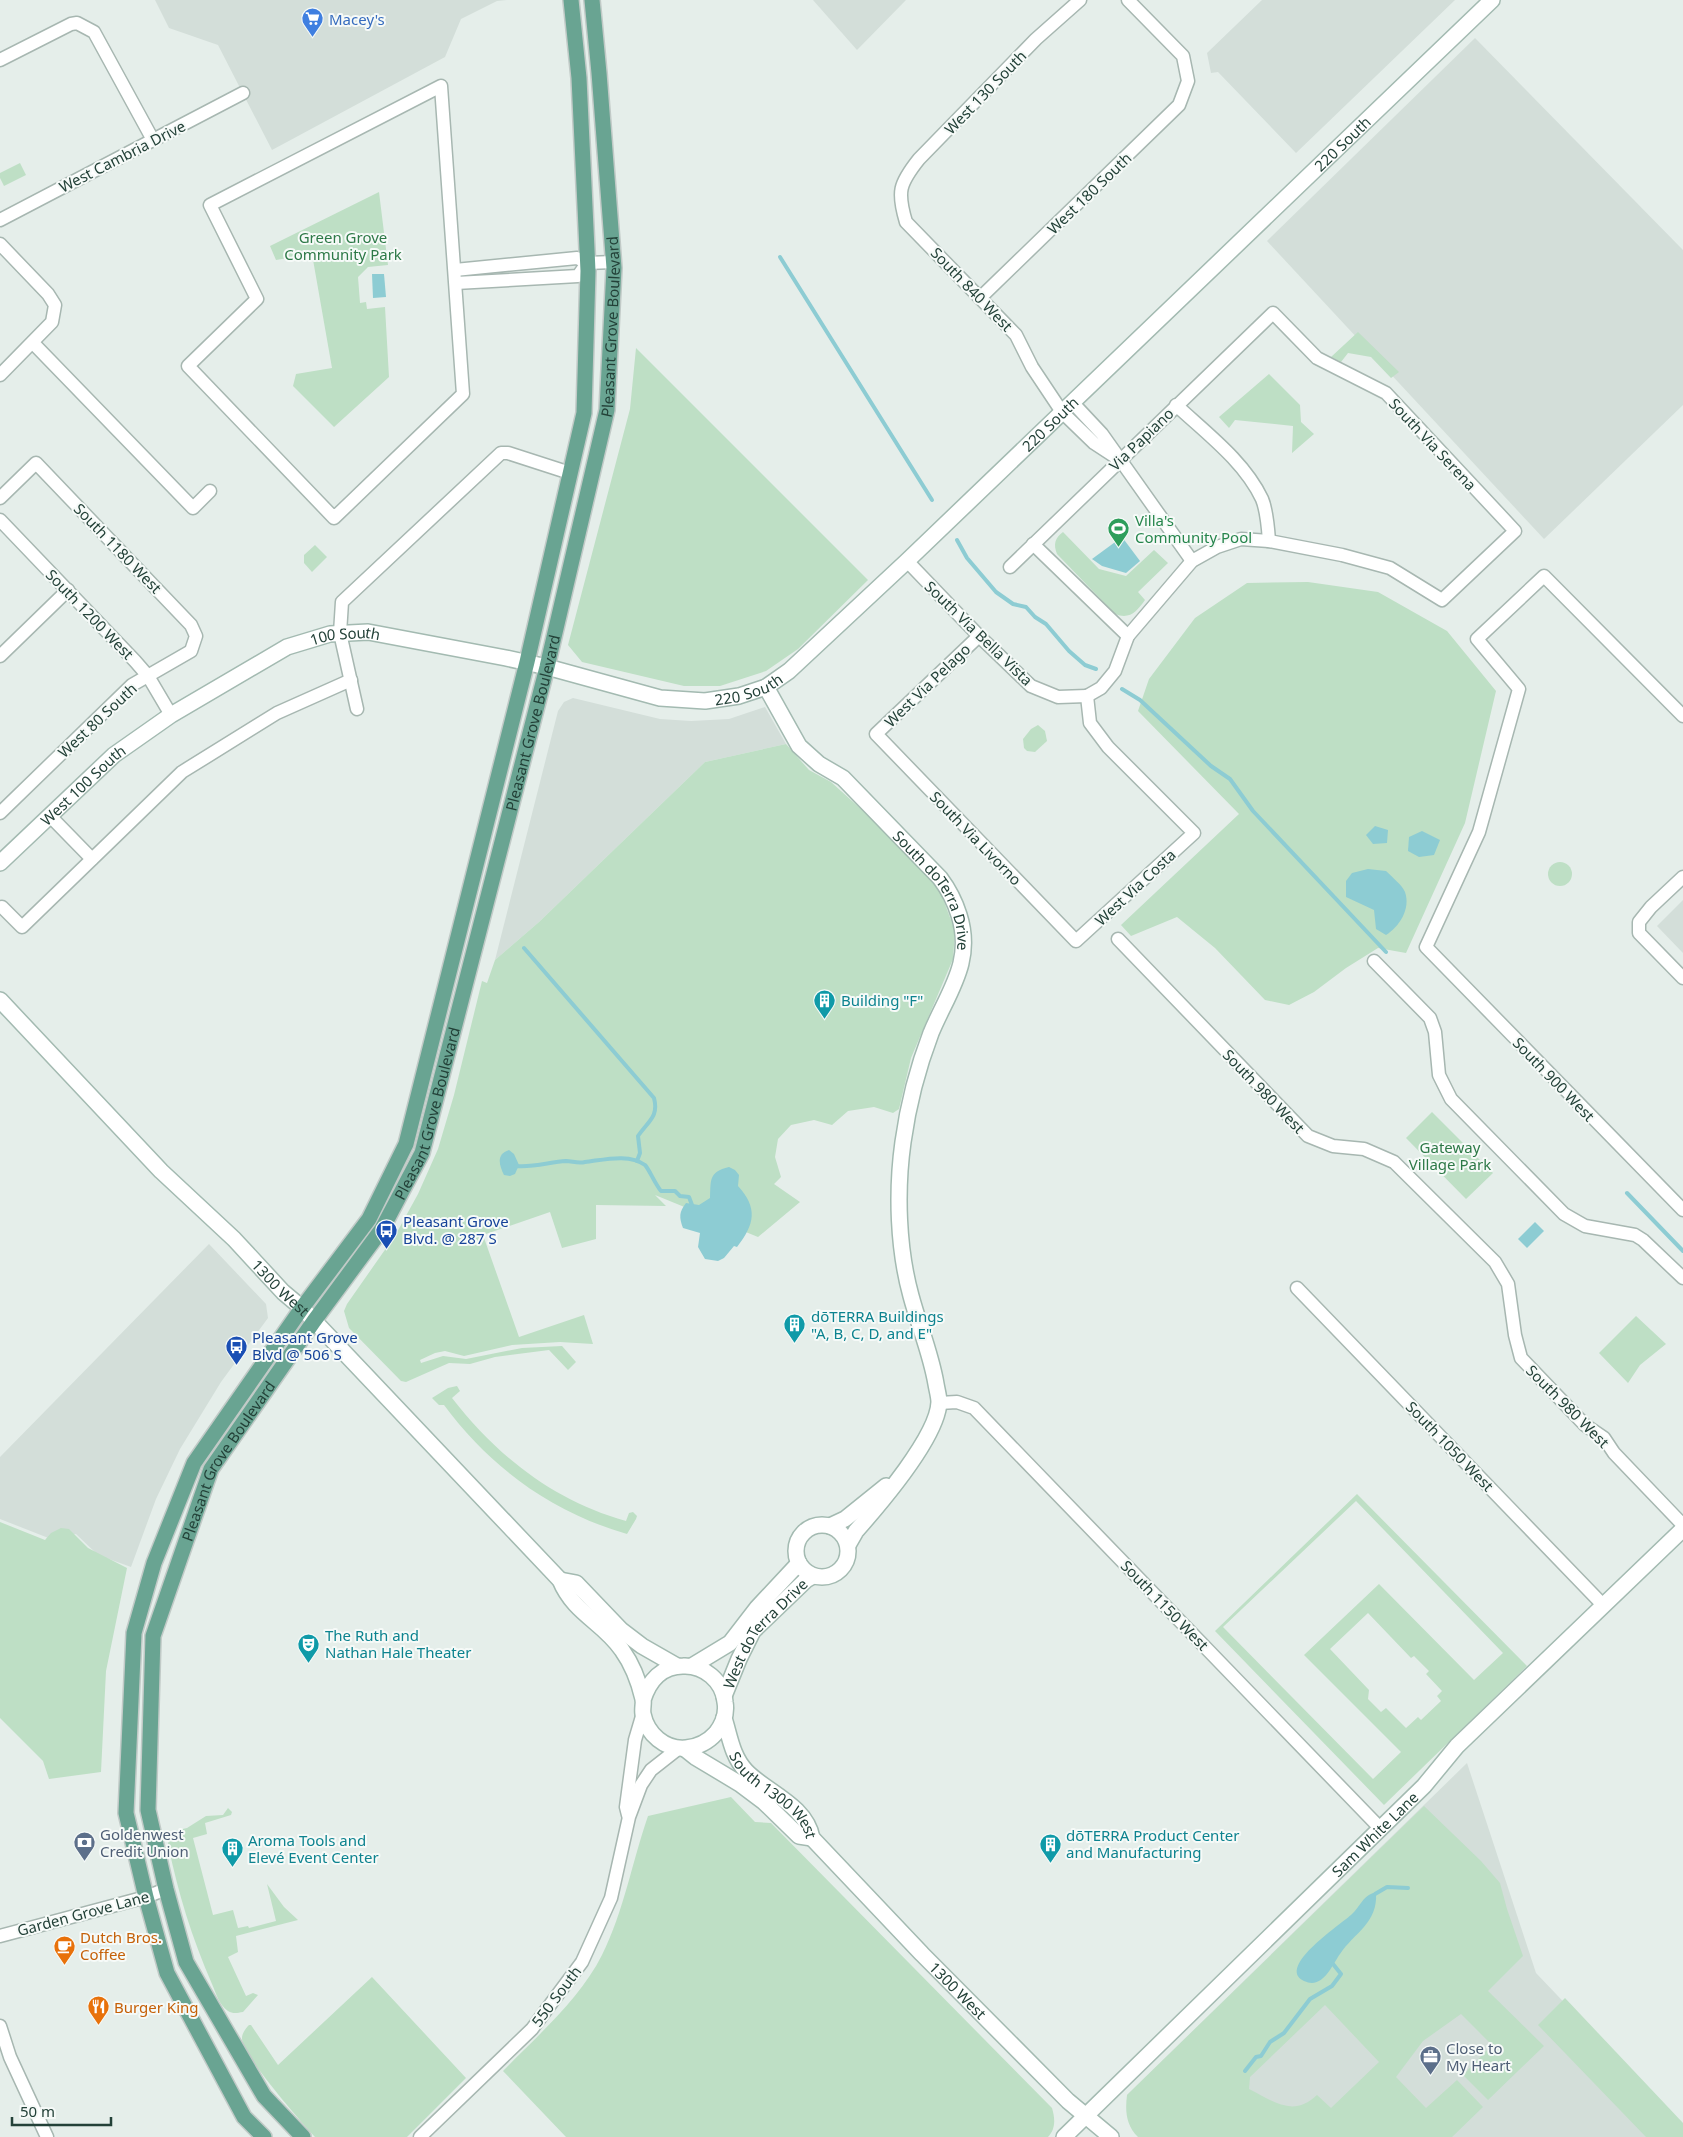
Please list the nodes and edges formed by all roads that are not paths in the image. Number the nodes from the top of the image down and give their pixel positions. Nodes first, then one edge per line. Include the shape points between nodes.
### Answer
1 (571, 0) edge
2 (592, 0) edge
3 (1080, 0) edge
4 (1128, 0) edge
5 (1492, 0) edge
6 (0, 60) edge
7 (243, 94) dead end
8 (153, 140) junction
9 (900, 193) joint
10 (0, 220) edge
11 (0, 244) edge
12 (552, 260) junction
13 (613, 262) junction
14 (587, 263) junction
15 (456, 276) junction
16 (552, 277) junction
17 (980, 298) junction
18 (1273, 313) joint
19 (33, 343) junction
20 (0, 375) edge
21 (1176, 405) junction
22 (1067, 407) junction
23 (1120, 460) junction
24 (570, 473) junction
25 (210, 491) dead end
26 (0, 498) edge
27 (0, 520) edge
28 (1269, 541) junction
29 (1033, 544) junction
30 (907, 561) junction
31 (1192, 561) junction
32 (1010, 567) dead end
33 (68, 590) junction
34 (340, 633) junction
35 (196, 636) joint
36 (979, 636) junction
37 (1128, 636) junction
38 (0, 656) edge
39 (537, 665) junction
40 (148, 676) junction
41 (351, 680) junction
42 (766, 687) junction
43 (1087, 696) junction
44 (357, 710) dead end
45 (171, 715) junction
46 (1683, 716) edge
47 (876, 734) joint
48 (0, 812) edge
49 (50, 816) junction
50 (92, 859) junction
51 (0, 863) edge
52 (1683, 877) edge
53 (2, 907) dead end
54 (1118, 939) dead end
55 (1076, 941) joint
56 (1374, 961) dead end
57 (1683, 978) edge
58 (0, 1000) edge
59 (1683, 1210) edge
60 (1683, 1278) edge
61 (1297, 1288) dead end
62 (302, 1308) junction
63 (314, 1321) junction
64 (939, 1403) junction
65 (901, 1474) junction
66 (1683, 1525) edge
67 (830, 1526) junction
68 (1683, 1529) edge
69 (848, 1545) junction
70 (799, 1564) junction
71 (813, 1576) junction
72 (560, 1580) junction
73 (1603, 1605) junction
74 (684, 1666) junction
75 (724, 1696) junction
76 (643, 1706) junction
77 (724, 1718) junction
78 (682, 1749) junction
79 (629, 1817) junction
80 (1381, 1829) junction
81 (812, 1838) junction
82 (166, 1889) junction
83 (146, 1897) junction
84 (0, 1936) edge
85 (0, 2026) edge
86 (1086, 2115) junction
87 (47, 2137) edge
88 (264, 2137) edge
89 (303, 2137) edge
90 (420, 2137) edge
91 (1064, 2137) edge
92 (1111, 2137) edge

1 - 14 main road, Pleasant Grove Boulevard via 580,78
2 - 13 main road, Pleasant Grove Boulevard
3 - 9 street, West 130 South via 1036,39 919,159 903,181
4 - 17 street, West 180 South via 1183,56 1188,81 1179,105
5 - 22 street, 220 South
6 - 8 street via 61,28 78,24 94,32
7 - 8 street, West Cambria Drive
8 - 10 street, West Cambria Drive
9 - 17 street, South 840 West via 906,222
11 - 19 street via 55,305 52,322
12 - 14 street via 577,258
12 - 15 street
12 - 16 street
13 - 14 street
13 - 39 main road, Pleasant Grove Boulevard via 607,410
14 - 16 street via 578,276
14 - 24 main road, Pleasant Grove Boulevard via 584,413
15 - 15 street via 463,394 334,518 188,366 258,299 210,205 441,86
15 - 16 street
17 - 22 street, South 840 West via 1016,336 1032,367
18 - 21 street, Via Papiano
18 - 28 street, South Via Serena via 1316,358 1386,393 1515,531 1442,600 1390,568
19 - 20 street
19 - 25 street via 194,508
21 - 23 street, Via Papiano
21 - 28 street via 1243,470 1262,500
22 - 23 street, South 840 West via 1102,434
22 - 30 street, 220 South
23 - 29 street, Via Papiano
23 - 31 street, South 840 West
24 - 34 street via 508,452 501,453 342,602
24 - 39 main road, Pleasant Grove Boulevard
26 - 35 street, South 1180 West via 36,463 191,625
27 - 33 street, South 1200 West
28 - 31 street via 1241,540 1217,547
29 - 32 street, Via Papiano
29 - 37 street
30 - 36 street, South Via Bella Vista
30 - 42 street, 220 South via 789,671
31 - 37 street
33 - 38 street
33 - 40 street, South 1200 West
34 - 39 street, 100 South via 368,632
34 - 41 street
34 - 45 street, 100 South via 287,647
35 - 40 street, West 80 South via 191,651
36 - 43 street, South Via Bella Vista via 1031,686 1058,697
36 - 47 street, West Via Pelago
37 - 43 street via 1115,671 1101,688
39 - 42 street, 220 South via 660,698 705,702
39 - 62 main road, Pleasant Grove Boulevard via 406,1144 368,1219
39 - 63 main road, Pleasant Grove Boulevard via 422,1153 382,1230
40 - 45 street, South 1200 West
40 - 48 street, West 80 South via 132,685
41 - 44 street
41 - 50 street via 277,713 182,772
42 - 64 street, South doTerra Drive via 799,746 819,764 843,778 940,878 951,895 963,929 961,965 917,1073 903,1144 901,1173 900,1221 906,1278 933,1367
43 - 55 street, West Via Costa via 1090,723 1108,748 1194,832
45 - 49 street, West 100 South via 114,755
46 - 59 street, South 900 West via 1544,576 1477,639 1518,689 1479,832 1426,947
47 - 55 street, South Via Livorno
49 - 50 street
49 - 51 street, West 100 South
50 - 53 street via 22,927
52 - 57 street via 1639,922 1639,933
54 - 66 street, South 980 West via 1308,1136 1332,1146 1364,1149 1394,1162 1495,1262 1508,1284 1520,1358 1585,1425 1604,1438 1614,1453
56 - 60 street via 1430,1018 1443,1086 1491,1140 1564,1214 1585,1226 1635,1235
58 - 62 street, 1300 West via 160,1171 234,1238
61 - 73 street, South 1050 West
62 - 63 street, 1300 West
62 - 83 main road, Pleasant Grove Boulevard via 194,1463 154,1563 134,1633 126,1813
63 - 72 street, 1300 West
63 - 82 main road, Pleasant Grove Boulevard via 211,1469 153,1636 148,1810
64 - 65 street via 919,1452
64 - 80 street, South 1150 West via 957,1402 974,1408
65 - 67 street via 845,1519
65 - 69 street
67 - 69 street via 842,1533
67 - 70 street via 822,1525 805,1531 796,1546
68 - 73 street, Sam White Lane
69 - 71 street via 846,1562 837,1573
70 - 71 street
70 - 74 street, West doTerra Drive via 757,1608 730,1643
71 - 75 street, West doTerra Drive via 753,1632
72 - 74 street via 576,1583 621,1630 642,1646
72 - 76 street via 575,1605 622,1650 635,1674
73 - 80 street, Sam White Lane via 1457,1746 1424,1786
74 - 75 street via 701,1669 716,1680
74 - 76 street via 665,1670 655,1678 647,1688
75 - 77 street
76 - 78 street via 647,1726 654,1736
76 - 79 street via 627,1797
77 - 78 street via 720,1728 705,1743
77 - 81 street, South 1300 West via 733,1752 742,1766 792,1807 810,1830
78 - 79 street via 659,1762 645,1777
78 - 81 street, South 1300 West via 740,1784 799,1836
79 - 90 street, 550 South via 611,1898 582,1962 532,2029
80 - 86 street, Sam White Lane
81 - 86 street, 1300 West via 984,2017
82 - 83 street, Garden Grove Lane
82 - 89 main road, Pleasant Grove Boulevard via 186,1962 264,2096
83 - 84 street, Garden Grove Lane
83 - 88 main road, Pleasant Grove Boulevard via 167,1973 244,2117
85 - 87 street via 10,2057
86 - 91 street, Sam White Lane
86 - 92 street, 1300 West

